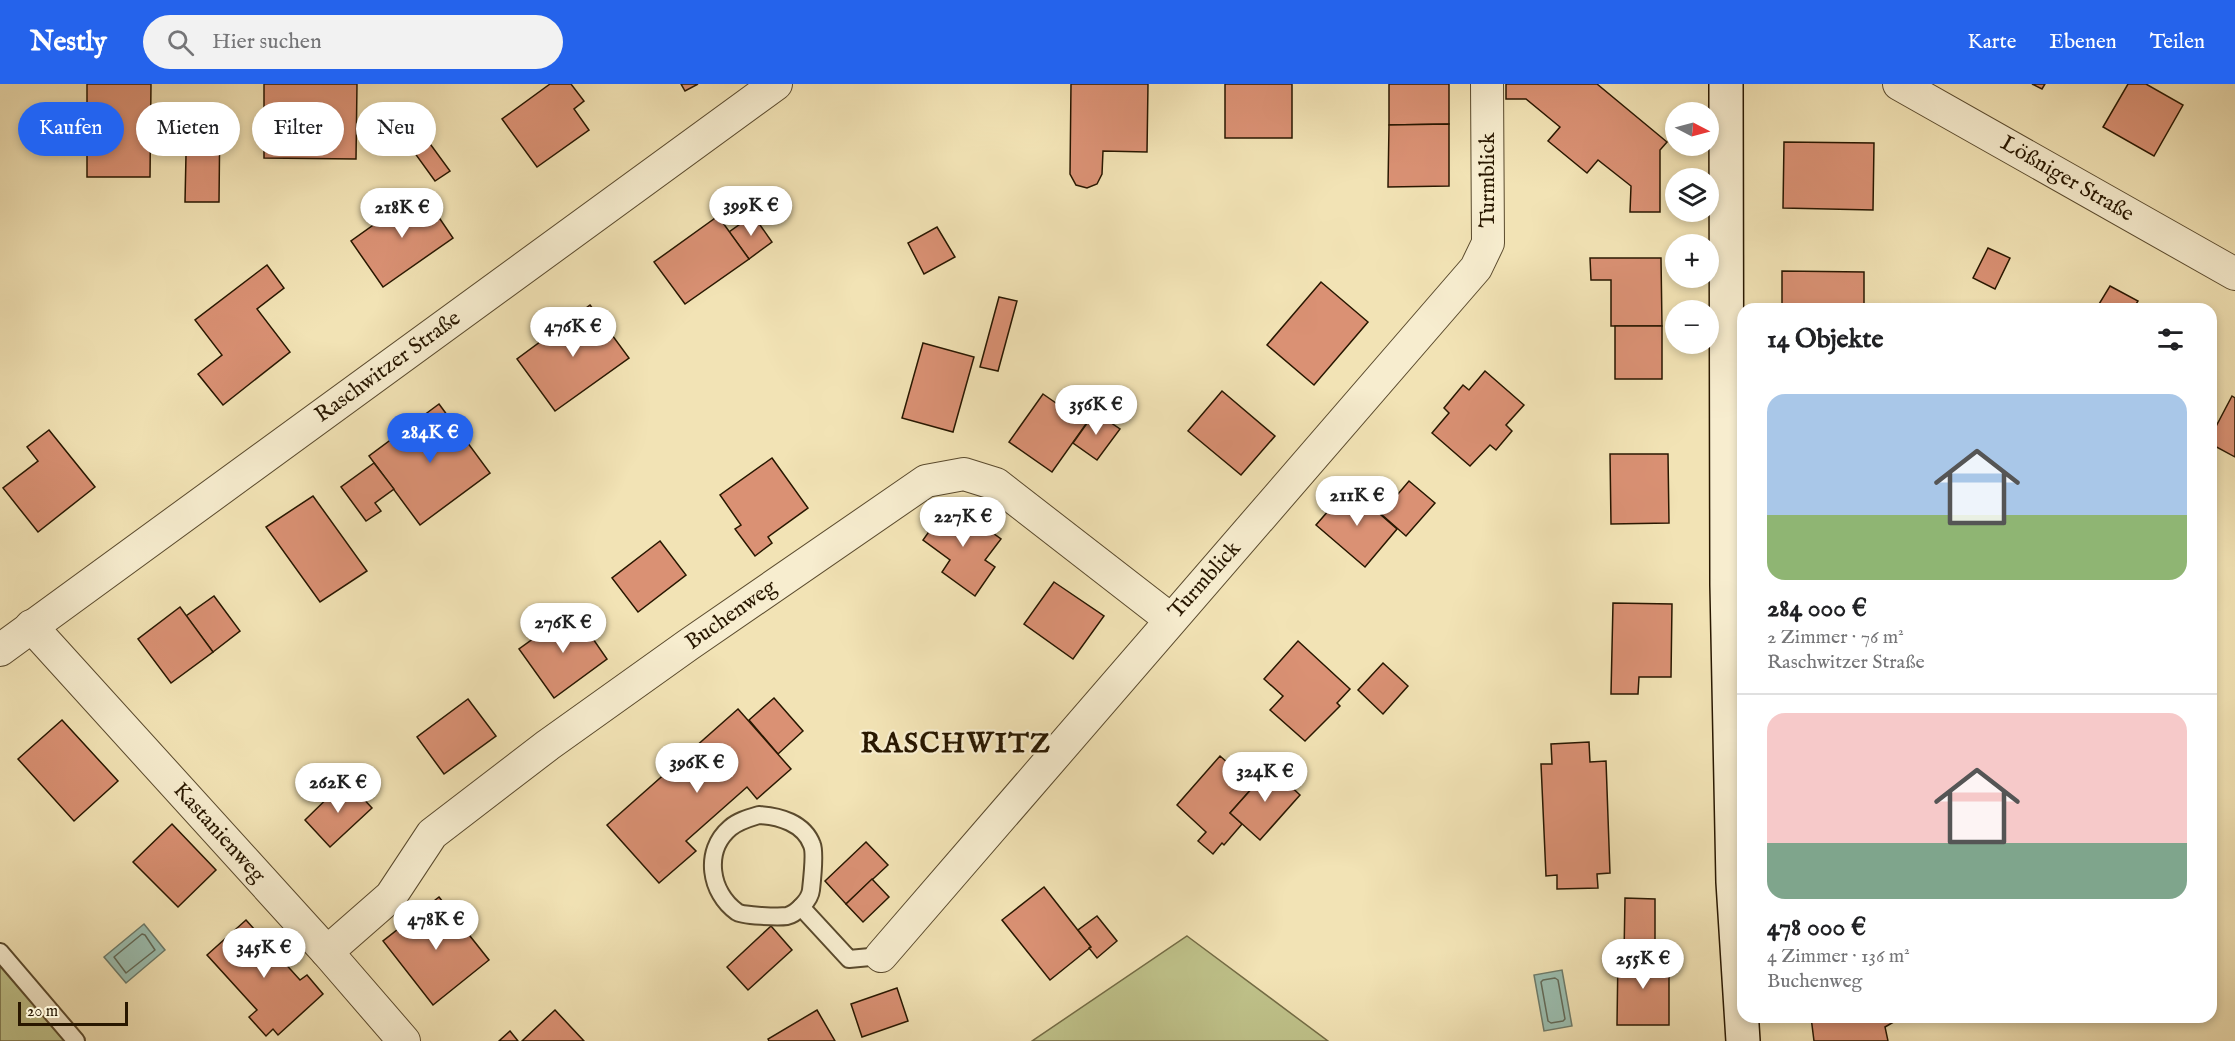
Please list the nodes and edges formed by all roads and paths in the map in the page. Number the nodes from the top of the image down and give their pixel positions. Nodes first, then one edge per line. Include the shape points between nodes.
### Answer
1 (776, 84) edge
2 (1487, 84) edge
3 (1899, 84) edge
4 (1726, 85) edge
5 (2235, 274) edge
6 (1170, 620) junction
7 (31, 626) junction
8 (0, 650) edge
9 (801, 907) junction
10 (1737, 946) edge
11 (0, 952) edge
12 (327, 952) junction
13 (881, 956) joint
14 (1742, 1023) edge
15 (76, 1041) edge
16 (404, 1041) edge
17 (1743, 1041) edge

1 - 7 street, Raschwitzer Straße
2 - 6 street, Turmblick via 1488,243 1476,268
3 - 5 street, Lößniger Straße
4 - 10 main road via 1726,585
6 - 12 street, Buchenweg via 996,484 964,474 926,481 548,745 432,834 391,896
6 - 13 street, Turmblick
7 - 8 street, Raschwitzer Straße
7 - 12 street, Kastanienweg
9 - 9 lane via 811,894 813,862 813,846 804,832 791,822 759,815 729,829 713,858 717,890 727,904 747,915 788,916
9 - 13 lane, Turmblick via 849,959
11 - 15 lane
12 - 16 street, Kastanienweg
14 - 17 main road

